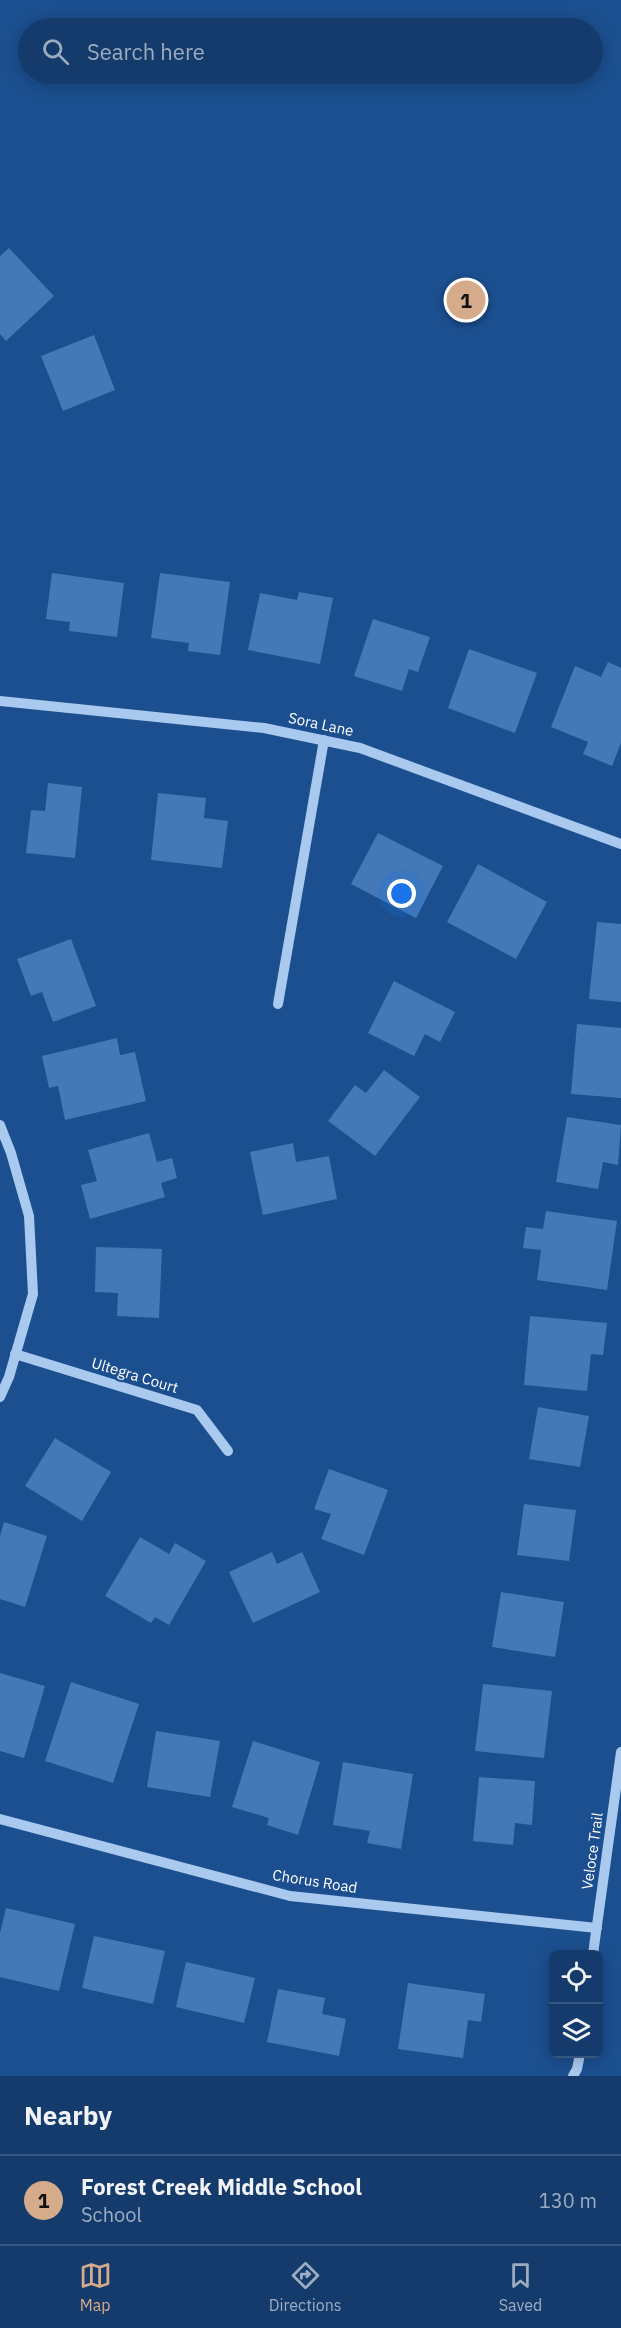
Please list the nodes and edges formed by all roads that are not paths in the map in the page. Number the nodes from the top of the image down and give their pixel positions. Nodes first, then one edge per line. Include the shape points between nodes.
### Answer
1 (0, 701) edge
2 (324, 740) junction
3 (621, 844) edge
4 (278, 1004) dead end
5 (0, 1125) edge
6 (15, 1354) junction
7 (0, 1397) edge
8 (228, 1451) dead end
9 (621, 1752) edge
10 (0, 1819) edge
11 (597, 1928) junction
12 (594, 1950) edge
13 (579, 2058) edge
14 (573, 2076) edge

1 - 2 street, Sora Lane via 264,728
2 - 3 street, Sora Lane via 360,748
2 - 4 street
5 - 6 street via 30,1227 33,1294
6 - 7 street
6 - 8 street, Ultegra Court via 197,1410
9 - 11 street, Veloce Trail
10 - 11 street, Chorus Road via 290,1896
11 - 12 street, Veloce Trail
13 - 14 street

